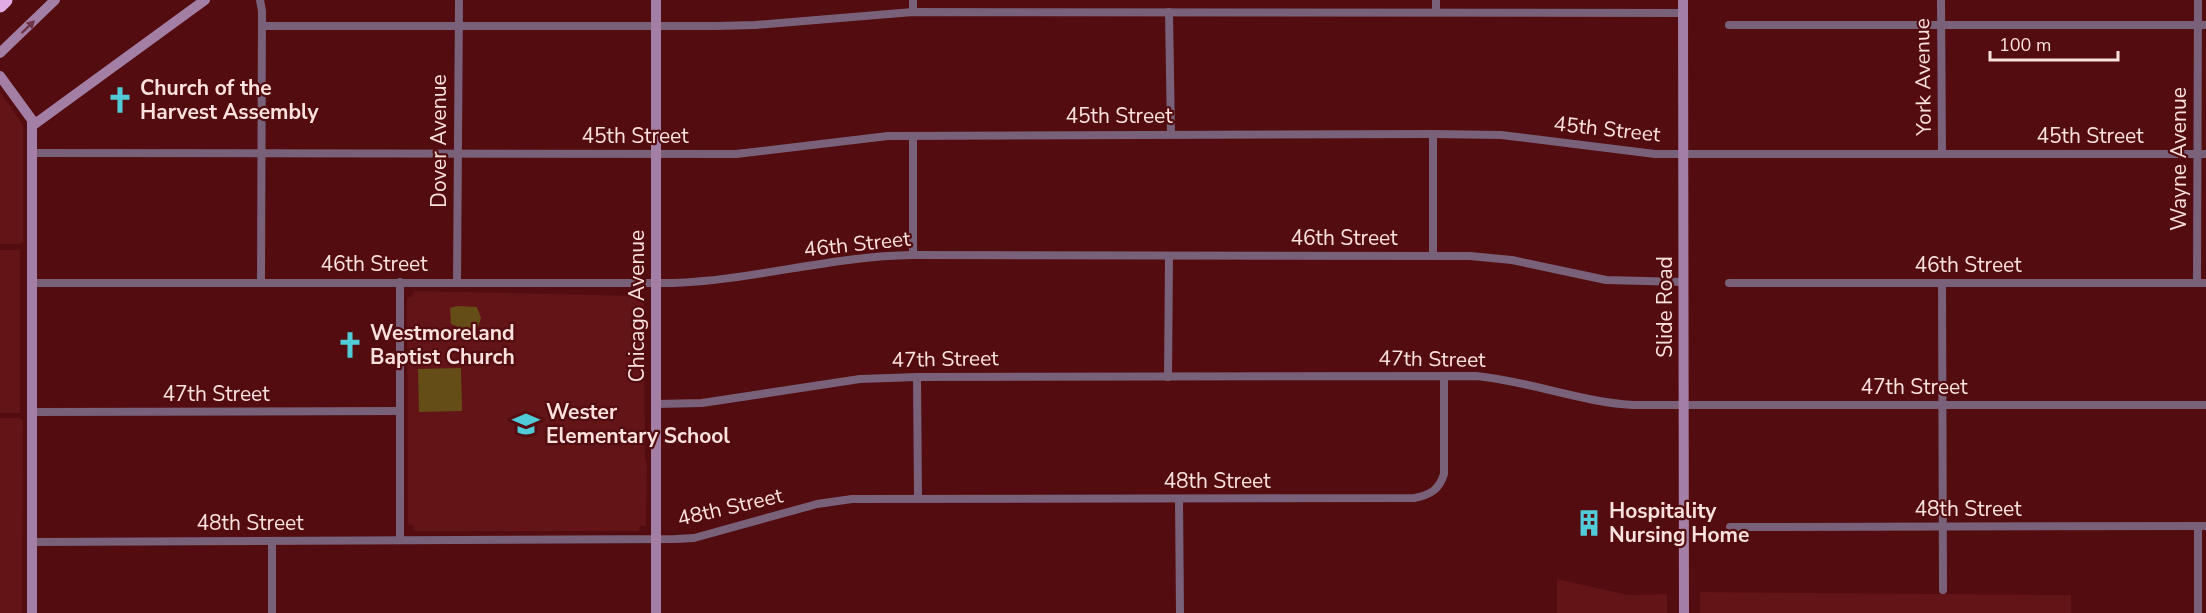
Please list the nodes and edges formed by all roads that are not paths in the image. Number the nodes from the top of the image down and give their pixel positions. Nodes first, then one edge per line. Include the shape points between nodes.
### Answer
1 (5, 0) edge
2 (55, 0) edge
3 (205, 0) edge
4 (260, 0) edge
5 (459, 0) edge
6 (656, 0) edge
7 (913, 0) edge
8 (1436, 0) edge
9 (1683, 0) edge
10 (1941, 0) edge
11 (2198, 0) edge
12 (0, 4) edge
13 (913, 12) junction
14 (1169, 12) junction
15 (1436, 12) junction
16 (1683, 13) junction
17 (1729, 25) dead end
18 (1941, 25) junction
19 (2202, 25) edge
20 (262, 26) junction
21 (458, 26) junction
22 (656, 26) junction
23 (0, 53) edge
24 (0, 76) edge
25 (33, 126) junction
26 (1171, 134) junction
27 (1433, 134) junction
28 (913, 136) junction
29 (33, 153) junction
30 (262, 153) junction
31 (457, 153) junction
32 (656, 154) junction
33 (1684, 154) junction
34 (1942, 154) junction
35 (2202, 154) edge
36 (913, 255) junction
37 (1169, 256) junction
38 (1433, 256) junction
39 (261, 282) junction
40 (400, 282) junction
41 (457, 282) junction
42 (1684, 282) junction
43 (32, 283) junction
44 (656, 283) junction
45 (1729, 283) dead end
46 (1942, 283) junction
47 (2202, 283) edge
48 (1444, 376) junction
49 (917, 377) junction
50 (1168, 377) junction
51 (656, 404) junction
52 (1684, 404) junction
53 (1941, 405) junction
54 (2206, 405) edge
55 (400, 411) junction
56 (32, 412) junction
57 (918, 498) junction
58 (1179, 499) junction
59 (1942, 526) junction
60 (2202, 526) edge
61 (1730, 527) dead end
62 (656, 539) junction
63 (400, 540) junction
64 (272, 541) junction
65 (32, 542) junction
66 (1943, 590) dead end
67 (32, 613) edge
68 (272, 613) edge
69 (656, 613) edge
70 (1180, 613) edge
71 (1684, 613) edge
72 (2198, 613) edge

1 - 12 highway
23 -> 2 street
3 - 25 street
4 - 20 street
5 - 21 street, Dover Avenue
6 - 22 street, Chicago Avenue
7 - 13 street
8 - 15 street
9 - 16 street, Slide Road
10 - 18 street, York Avenue
11 - 19 street, Wayne Avenue
13 - 14 street
13 - 22 street via 755,25
14 - 15 street
14 - 26 street
15 - 16 street
16 - 33 street, Slide Road
17 - 18 street
18 - 19 street
18 - 34 street, York Avenue
19 - 35 street, Wayne Avenue
20 - 21 street
20 - 30 street
21 - 22 street
21 - 31 street, Dover Avenue
22 - 32 street, Chicago Avenue
24 - 25 street
25 - 29 street
26 - 27 street, 45th Street
26 - 28 street, 45th Street
27 - 33 street, 45th Street via 1501,135 1634,152
27 - 38 street
28 - 32 street, 45th Street via 736,154
28 - 36 street
29 - 30 street, 45th Street
29 - 43 street
30 - 31 street, 45th Street
30 - 39 street
31 - 32 street, 45th Street
31 - 41 street, Dover Avenue
32 - 44 street, Chicago Avenue
33 - 34 street, 45th Street
33 - 42 street, Slide Road
34 - 35 street, 45th Street
35 - 47 street, Wayne Avenue
36 - 37 street, 46th Street
36 - 44 street, 46th Street via 861,258 706,282
37 - 38 street, 46th Street
37 - 50 street
38 - 42 street, 46th Street via 1494,257 1606,280
39 - 40 street, 46th Street
39 - 43 street, 46th Street
40 - 41 street, 46th Street
40 - 55 street
41 - 44 street, 46th Street
42 - 52 street, Slide Road
43 - 56 street
44 - 51 street, Chicago Avenue
45 - 46 street, 46th Street
46 - 47 street, 46th Street
46 - 53 street
48 - 50 street, 47th Street
48 - 52 street, 47th Street via 1498,378 1610,404
48 - 58 street, 48th Street via 1444,474 1440,486 1426,496
49 - 50 street, 47th Street
49 - 51 street, 47th Street via 860,379 702,404
49 - 57 street
51 - 62 street, Chicago Avenue
52 - 53 street, 47th Street
52 - 71 street, Slide Road
53 - 54 street, 47th Street
53 - 59 street
55 - 56 street, 47th Street
55 - 63 street
56 - 65 street
57 - 58 street, 48th Street
57 - 62 street, 48th Street via 834,501 694,538
58 - 70 street
59 - 60 street, 48th Street
59 - 61 street, 48th Street
59 - 66 street
60 - 72 street
62 - 63 street, 48th Street
62 - 69 street, Chicago Avenue
63 - 64 street, 48th Street
64 - 65 street, 48th Street
64 - 68 street
65 - 67 street

